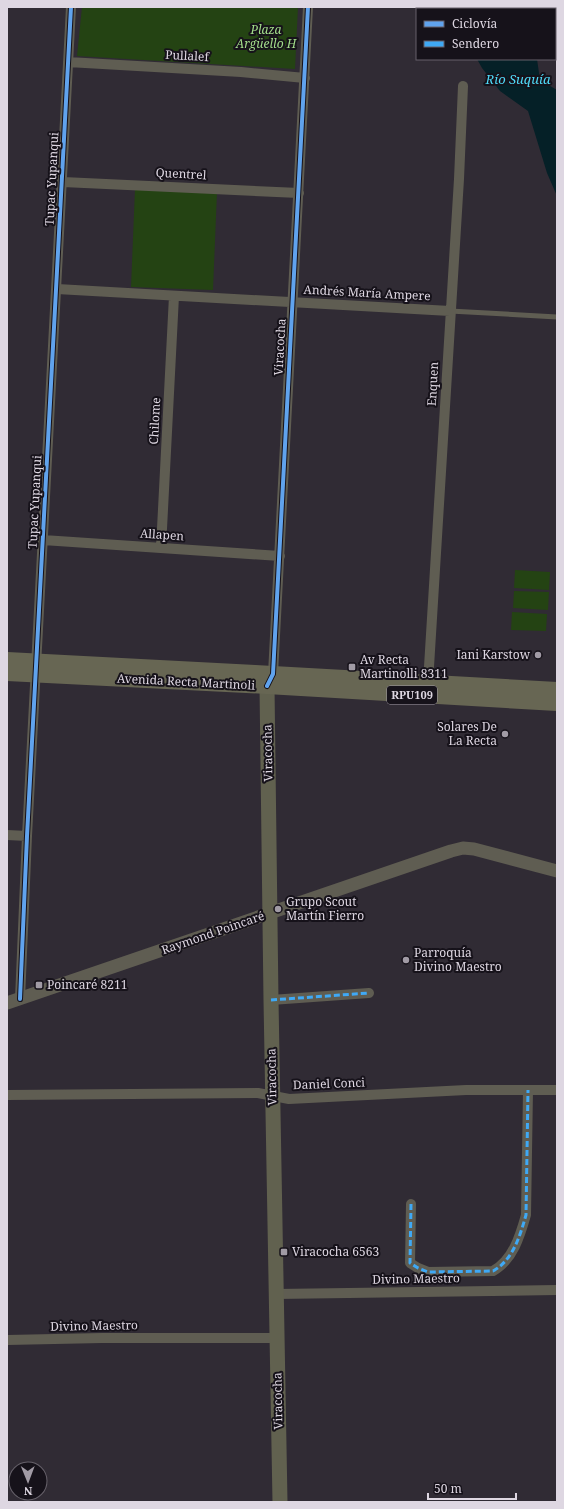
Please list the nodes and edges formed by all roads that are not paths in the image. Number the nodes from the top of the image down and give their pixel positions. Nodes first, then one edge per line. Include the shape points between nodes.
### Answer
1 (71, 7) edge
2 (308, 7) edge
3 (68, 62) junction
4 (305, 78) junction
5 (463, 86) dead end
6 (63, 182) junction
7 (299, 193) junction
8 (57, 289) junction
9 (174, 296) junction
10 (292, 302) junction
11 (450, 311) junction
12 (557, 317) edge
13 (43, 540) junction
14 (161, 548) junction
15 (280, 556) junction
16 (7, 660) edge
17 (36, 668) junction
18 (7, 673) edge
19 (270, 680) junction
20 (428, 683) junction
21 (557, 690) edge
22 (557, 703) edge
23 (7, 835) edge
24 (27, 836) junction
25 (557, 870) edge
26 (270, 914) junction
27 (369, 993) dead end
28 (20, 999) junction
29 (271, 1000) junction
30 (7, 1003) edge
31 (528, 1090) junction
32 (557, 1090) edge
33 (7, 1095) edge
34 (272, 1095) junction
35 (411, 1204) dead end
36 (557, 1290) edge
37 (276, 1294) junction
38 (277, 1338) junction
39 (7, 1340) edge
40 (280, 1502) edge

1 - 3 street, Tupac Yupanqui
2 - 4 street, Viracocha
3 - 4 street, Pullalef
3 - 6 street, Tupac Yupanqui
4 - 7 street, Viracocha
5 - 11 street, Enquen
6 - 7 street, Quentrel
6 - 8 street, Tupac Yupanqui
7 - 10 street, Viracocha
8 - 9 street, Andrés María Ampere
8 - 13 street, Tupac Yupanqui
9 - 10 street, Andrés María Ampere
9 - 14 street, Chilome
10 - 11 street, Andrés María Ampere
10 - 15 street, Viracocha
11 - 12 lane, Andrés María Ampere
11 - 20 street, Enquen
13 - 14 street, Allapen
13 - 17 street, Tupac Yupanqui
14 - 15 street, Allapen
15 - 19 street, Viracocha
16 - 17 main road, Avenida Recta Martinoli / RPU109
17 - 18 main road, Avenida Recta Martinoli / RPU109
17 - 19 main road, Avenida Recta Martinoli / RPU109
17 - 24 street, Tupac Yupanqui
19 - 20 main road, Avenida Recta Martinoli / RPU109
19 - 22 main road, Avenida Recta Martinoli / RPU109
19 - 26 main road, Viracocha
20 - 21 main road, Avenida Recta Martinoli / RPU109
23 - 24 street
24 - 28 street, Tupac Yupanqui
25 - 26 street, Raymond Poincaré via 463,848
26 - 28 street, Raymond Poincaré
26 - 29 main road, Viracocha
27 - 29 street
28 - 30 street, Raymond Poincaré
29 - 34 main road, Viracocha
31 - 32 street, Daniel Conci
31 - 34 street, Daniel Conci via 466,1090 289,1099
31 - 35 street via 526,1216 513,1251 500,1267 493,1271 428,1272 418,1268 410,1262
33 - 34 street, Daniel Conci
34 - 37 main road, Viracocha
36 - 37 street, Divino Maestro
37 - 38 main road, Viracocha
38 - 39 street, Divino Maestro
38 - 40 main road, Viracocha

